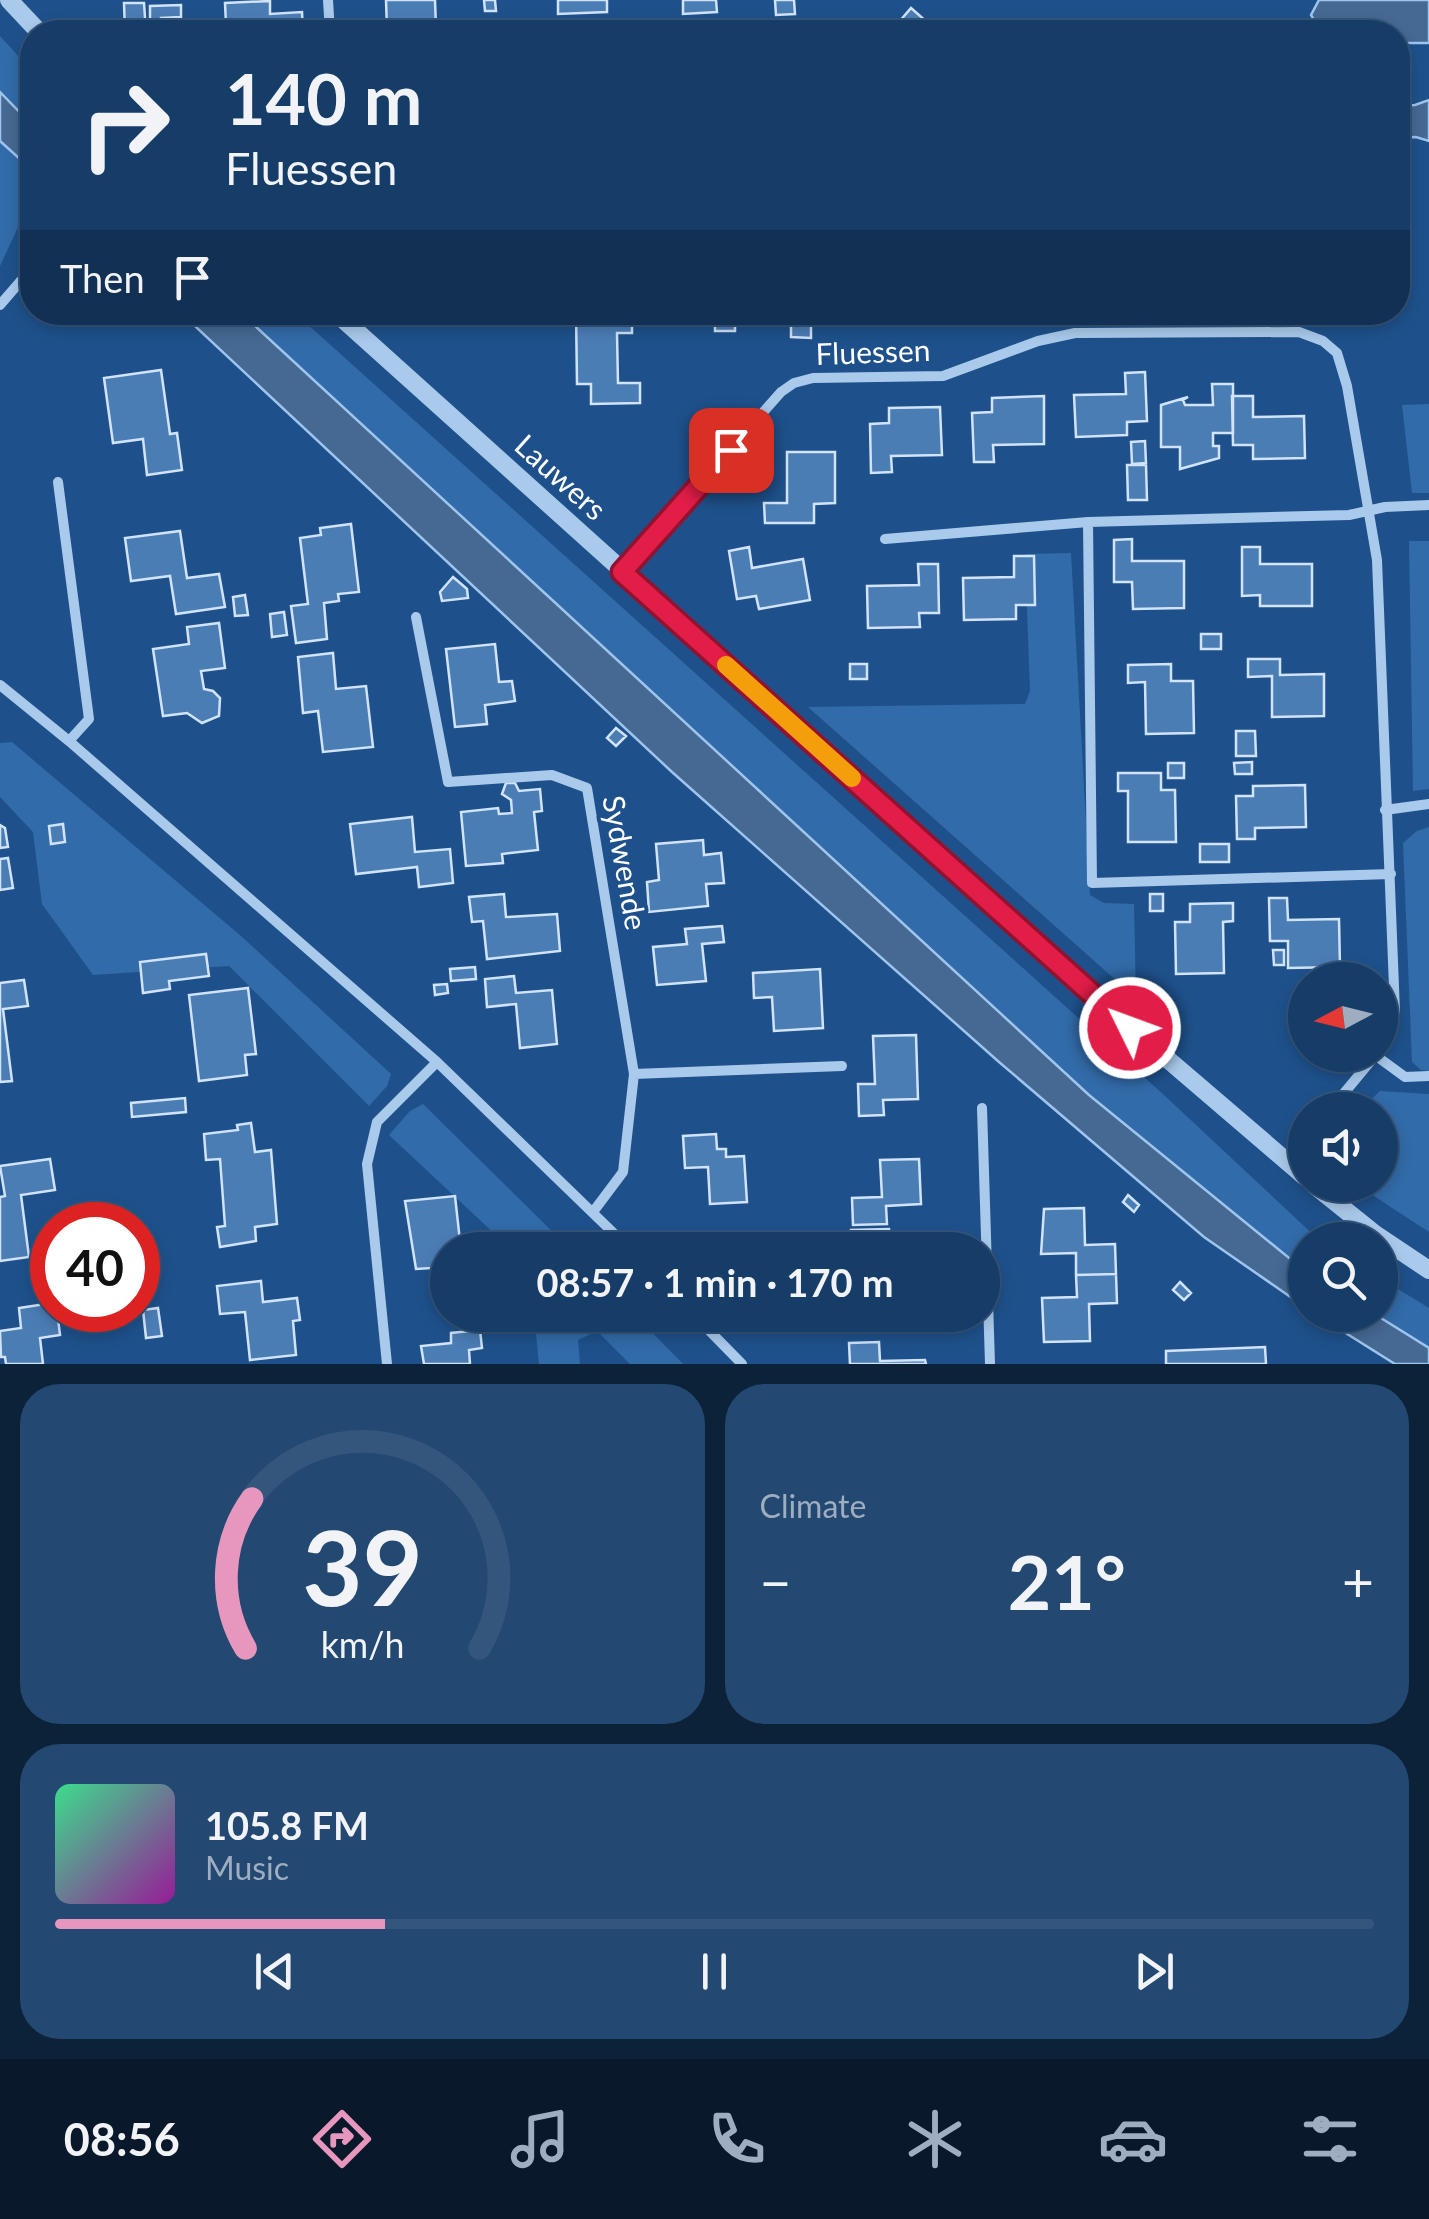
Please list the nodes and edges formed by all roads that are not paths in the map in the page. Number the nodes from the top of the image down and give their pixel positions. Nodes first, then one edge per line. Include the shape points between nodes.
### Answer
1 (9, 0) edge
2 (28, 20) edge
3 (20, 282) edge
4 (0, 305) edge
5 (350, 325) edge
6 (58, 482) dead end
7 (1429, 506) edge
8 (1369, 510) junction
9 (1088, 522) junction
10 (885, 540) dead end
11 (622, 572) junction
12 (416, 616) dead end
13 (0, 685) edge
14 (69, 741) junction
15 (1429, 804) edge
16 (1386, 810) junction
17 (1391, 874) junction
18 (1394, 962) edge
19 (437, 1062) junction
20 (842, 1066) dead end
21 (1361, 1072) edge
22 (1397, 1072) edge
23 (634, 1074) junction
24 (1429, 1076) edge
25 (1345, 1092) edge
26 (982, 1108) dead end
27 (1287, 1162) edge
28 (1335, 1202) edge
29 (593, 1212) junction
30 (612, 1232) edge
31 (1429, 1270) edge
32 (711, 1332) edge
33 (387, 1364) edge
34 (742, 1364) edge
35 (990, 1364) edge

1 - 2 street
3 - 4 street
5 - 11 street, Lauwers
6 - 14 street via 88,690 89,719
7 - 8 street
8 - 9 street
8 - 11 street, Fluessen via 1347,386 1337,353 1323,341 1299,332 1076,333 1038,340 943,376 794,383
8 - 16 street, Fluessen via 1377,560
9 - 10 street
9 - 17 street via 1092,883
11 - 27 street, Lauwers
12 - 23 street, Sydwende via 448,782 552,776 587,788
13 - 14 street
14 - 19 street
15 - 16 street
16 - 17 street, Fluessen
17 - 18 street, Fluessen
19 - 29 street
19 - 33 street via 377,1122 368,1164
20 - 23 street
21 - 25 street
22 - 24 street
23 - 29 street, Sydwende via 623,1172
26 - 35 street
28 - 31 street
29 - 30 street
32 - 34 street

